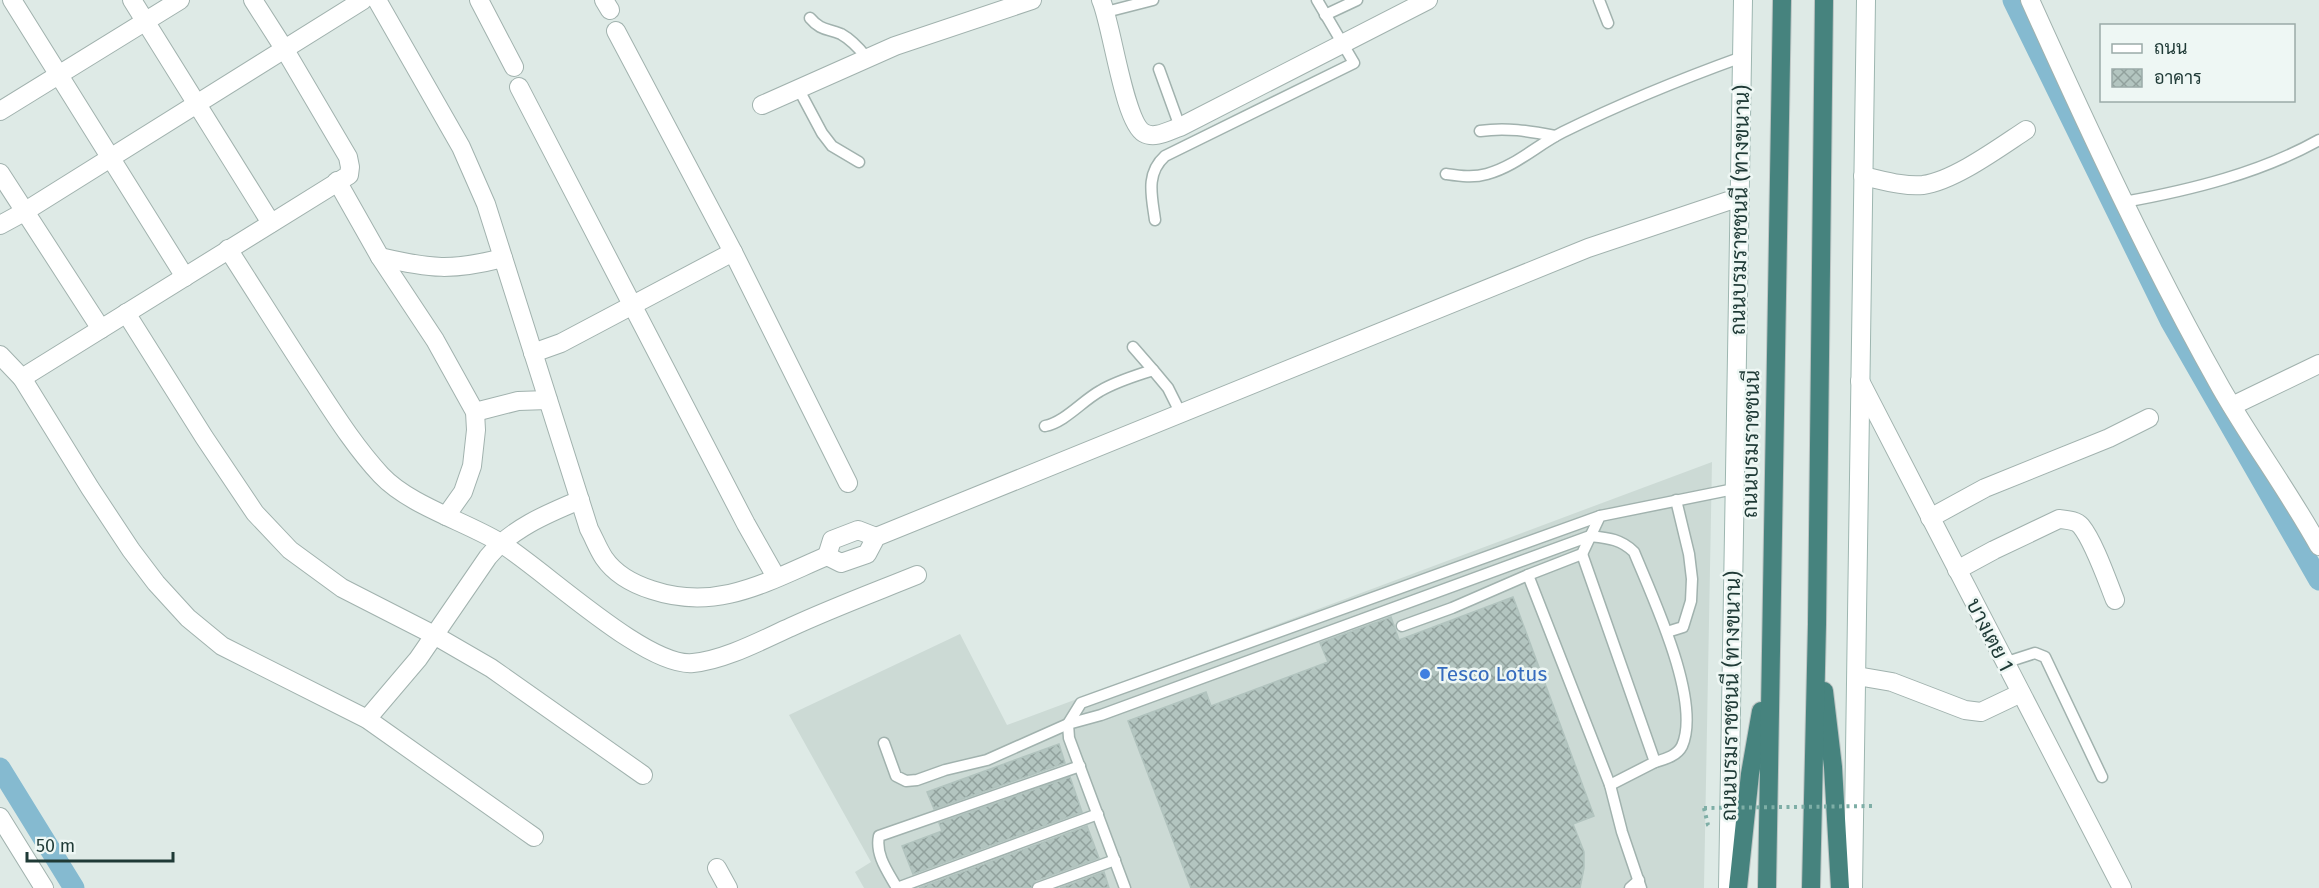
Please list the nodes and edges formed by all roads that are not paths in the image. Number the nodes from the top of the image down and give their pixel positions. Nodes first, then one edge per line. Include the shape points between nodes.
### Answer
1 (12, 0) edge
2 (132, 0) edge
3 (180, 0) edge
4 (253, 0) edge
5 (363, 0) edge
6 (376, 0) edge
7 (479, 0) edge
8 (1032, 0) edge
9 (1152, 0) edge
10 (1317, 0) edge
11 (1357, 0) edge
12 (1428, 0) edge
13 (1599, 0) edge
14 (1743, 0) edge
15 (1782, 0) edge
16 (1824, 0) edge
17 (1866, 0) edge
18 (2030, 0) edge
19 (1103, 6) edge
20 (1325, 15) junction
21 (810, 18) dead end
22 (146, 21) junction
23 (1608, 24) dead end
24 (616, 31) dead end
25 (1341, 44) junction
26 (285, 50) junction
27 (1742, 57) junction
28 (867, 58) junction
29 (514, 67) dead end
30 (1159, 69) dead end
31 (57, 75) junction
32 (519, 87) dead end
33 (798, 88) junction
34 (198, 103) junction
35 (762, 105) dead end
36 (0, 111) edge
37 (1179, 127) junction
38 (2026, 130) dead end
39 (1480, 131) dead end
40 (1555, 136) junction
41 (2319, 140) edge
42 (110, 158) junction
43 (860, 162) dead end
44 (0, 173) edge
45 (1446, 174) dead end
46 (1863, 176) junction
47 (337, 181) junction
48 (1740, 197) junction
49 (2124, 202) junction
50 (24, 212) junction
51 (1155, 220) dead end
52 (271, 223) junction
53 (0, 225) edge
54 (228, 249) junction
55 (733, 252) junction
56 (380, 257) junction
57 (503, 258) junction
58 (185, 276) junction
59 (632, 306) junction
60 (126, 313) junction
61 (101, 329) junction
62 (1133, 347) dead end
63 (534, 353) junction
64 (0, 355) edge
65 (2319, 364) edge
66 (1153, 370) junction
67 (22, 378) junction
68 (1860, 381) junction
69 (548, 400) junction
70 (2232, 406) junction
71 (475, 412) junction
72 (1181, 414) junction
73 (2149, 418) dead end
74 (1045, 426) dead end
75 (848, 483) dead end
76 (1734, 489) junction
77 (580, 500) junction
78 (1676, 500) junction
79 (446, 516) junction
80 (1600, 516) junction
81 (1930, 519) junction
82 (2314, 526) edge
83 (1590, 536) junction
84 (876, 537) junction
85 (500, 543) junction
86 (2319, 546) edge
87 (1582, 554) junction
88 (827, 556) junction
89 (1957, 570) junction
90 (1528, 574) junction
91 (917, 575) dead end
92 (776, 578) junction
93 (2115, 600) dead end
94 (1816, 624) junction
95 (1402, 626) dead end
96 (1667, 632) junction
97 (434, 635) junction
98 (1771, 654) junction
99 (2004, 663) junction
100 (1857, 676) junction
101 (2021, 693) junction
102 (367, 719) junction
103 (1068, 724) junction
104 (884, 743) dead end
105 (1655, 762) junction
106 (1080, 766) junction
107 (643, 775) dead end
108 (2102, 777) dead end
109 (1610, 785) junction
110 (1098, 814) junction
111 (0, 818) edge
112 (534, 837) dead end
113 (1115, 860) junction
114 (717, 868) dead end
115 (1640, 884) edge
116 (44, 888) edge
117 (728, 888) edge
118 (897, 888) edge
119 (1038, 888) edge
120 (1125, 888) edge
121 (1630, 888) edge
122 (1728, 888) edge
123 (1738, 888) edge
124 (1767, 888) edge
125 (1811, 888) edge
126 (1840, 888) edge
127 (1853, 888) edge
128 (2122, 888) edge

1 - 31 street
2 - 22 street
3 - 22 street
4 - 26 street
5 - 26 street
6 - 57 street via 461,147 486,204
7 - 29 street
8 - 28 street
9 - 19 lane
10 - 20 lane
11 - 20 lane
12 - 25 street
13 - 23 lane
14 - 27 street, ถนนบรมราชชนนี (ทางขนาน)
15 - 98 highway, ถนนบรมราชชนนี
16 - 94 highway
17 - 46 street
18 - 49 street
19 - 37 street via 1135,124 1151,135
20 - 25 lane
21 - 28 lane via 821,29 843,36
22 - 31 street
22 - 34 street
24 - 55 street
25 - 37 street
25 - 51 lane via 1354,63 1165,156 1156,164 1150,188
26 - 34 street
26 - 47 street via 348,158 349,175
27 - 40 lane via 1680,79
27 - 48 street, ถนนบรมราชชนนี (ทางขนาน)
28 - 33 street
30 - 37 lane
31 - 36 street
31 - 42 street
32 - 59 street
33 - 35 street
33 - 43 lane via 832,146
34 - 42 street
34 - 52 street
38 - 46 street via 1950,176 1924,185
39 - 40 lane via 1518,129
40 - 45 lane via 1515,163 1489,174
41 - 49 lane via 2216,182
42 - 50 street
42 - 58 street
44 - 50 street
46 - 68 street
47 - 52 street
47 - 56 street
48 - 72 street via 1588,248
48 - 76 street, ถนนบรมราชชนนี (ทางขนาน)
49 - 70 street
50 - 53 street
50 - 61 street
52 - 54 street
54 - 58 street
54 - 79 street via 355,445 383,477
55 - 59 street
55 - 75 street
56 - 57 street via 445,268
56 - 71 street via 435,340
57 - 63 street
58 - 60 street
59 - 63 street
59 - 92 street
60 - 61 street
60 - 97 street via 255,513 290,550 342,588
61 - 67 street
62 - 66 lane
63 - 69 street
64 - 67 street
65 - 70 street
66 - 72 lane
66 - 74 lane via 1100,391
67 - 102 street via 131,550 188,618 222,646
68 - 81 street, บางเตย 1
68 - 100 street
69 - 71 street via 518,400
69 - 77 street
70 - 82 street
71 - 79 street via 472,466 463,492
72 - 84 street
73 - 81 street via 1985,488
76 - 78 lane
76 - 122 street, ถนนบรมราชชนนี (ทางขนาน)
77 - 85 street via 524,526
77 - 92 street via 603,557 619,574 644,587 694,599 747,590
78 - 80 lane
78 - 96 lane via 1689,554 1691,601 1683,627
79 - 85 street
80 - 83 lane
80 - 103 lane via 1081,703
81 - 89 street, บางเตย 1
82 - 86 street
83 - 87 lane
83 - 96 lane via 1625,543 1634,552
83 - 103 lane via 1101,716
84 - 88 street via 867,554 841,563
84 - 88 street via 858,530 832,540
85 - 91 street via 583,606 658,656 676,662 693,663 757,644
85 - 97 street
87 - 90 lane
87 - 105 lane
88 - 92 street
89 - 93 street via 2059,519 2070,520 2080,525
89 - 99 street, บางเตย 1
90 - 95 lane
90 - 109 lane
94 - 125 highway
94 - 126 highway via 1833,767
96 - 105 lane via 1686,698 1686,721 1682,747 1673,756
97 - 102 street
97 - 107 street via 491,668
98 - 123 highway via 1750,774
98 - 124 highway, ถนนบรมราชชนนี
99 - 101 street, บางเตย 1
99 - 108 lane via 2035,653 2045,657
100 - 101 street via 1892,682 1965,710 1981,712
100 - 127 street
101 - 128 street, บางเตย 1
102 - 112 street
103 - 104 lane via 987,760 917,780 906,781 896,776
103 - 106 lane
105 - 109 lane
106 - 110 lane
106 - 118 lane via 879,836 880,856
109 - 115 lane
110 - 113 lane
110 - 118 lane
111 - 116 street
113 - 119 lane
113 - 120 lane
114 - 117 street
115 - 121 lane

